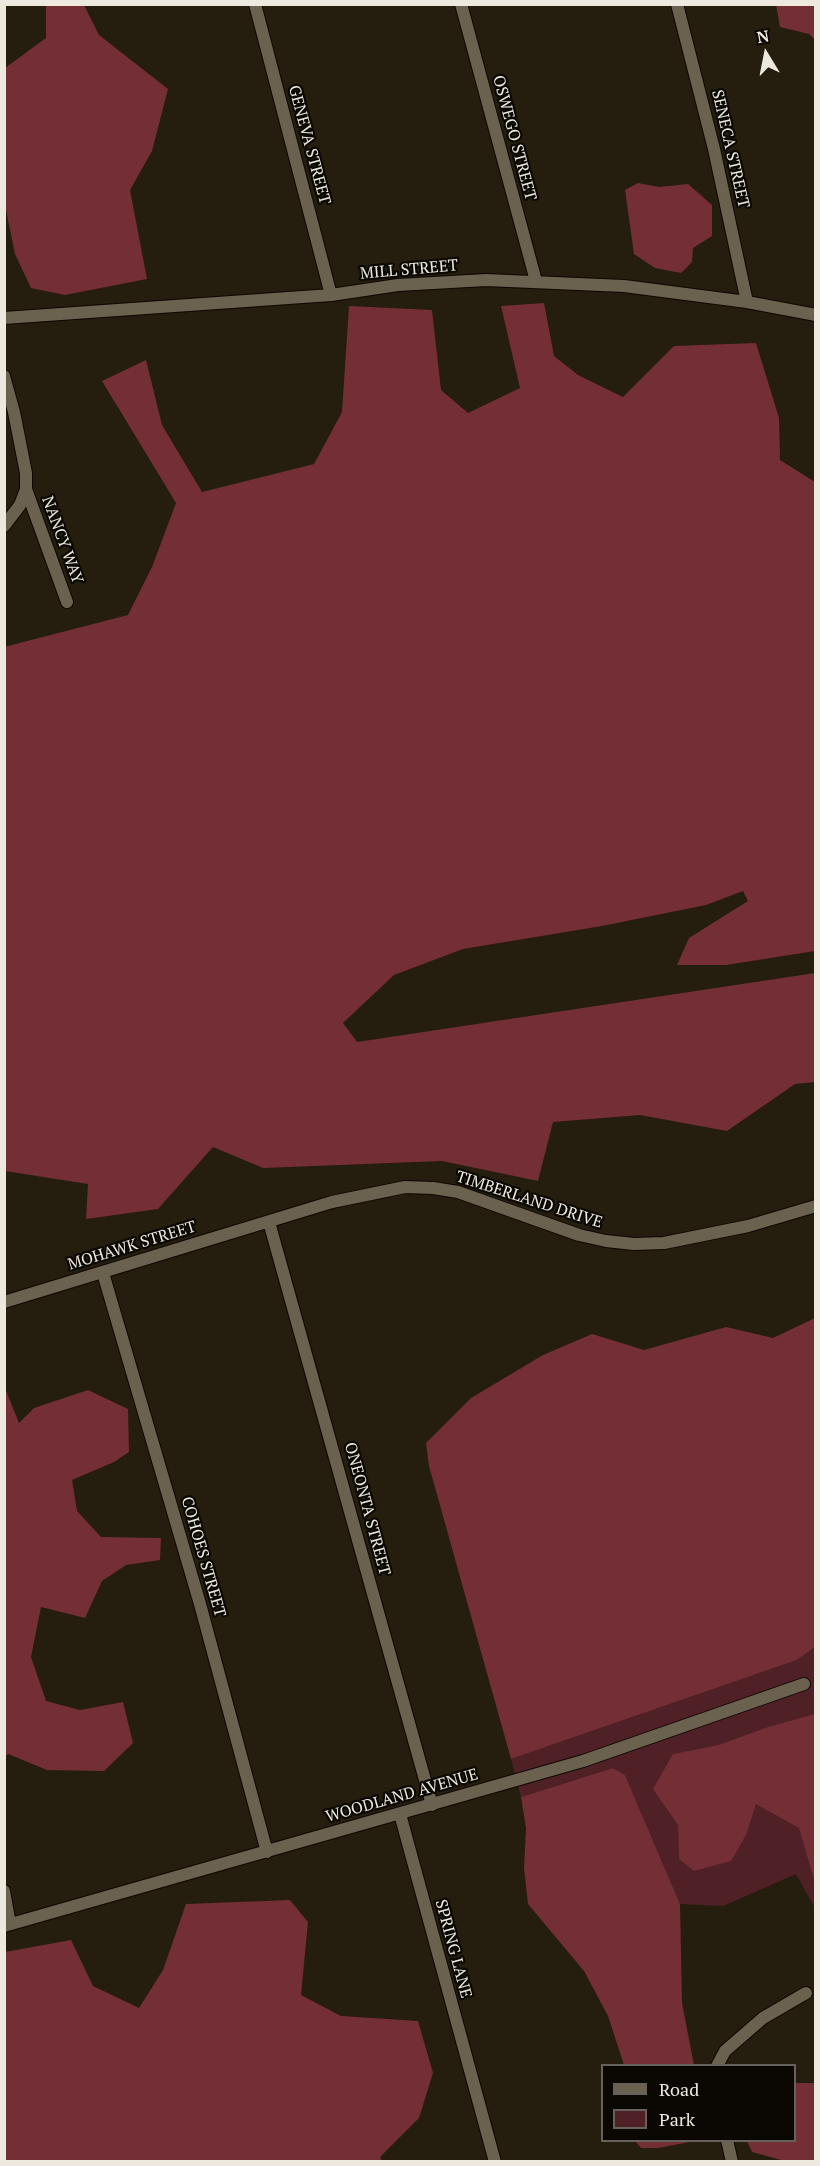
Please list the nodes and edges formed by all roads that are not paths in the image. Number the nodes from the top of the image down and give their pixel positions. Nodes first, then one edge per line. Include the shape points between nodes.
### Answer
1 (255, 4) edge
2 (461, 4) edge
3 (677, 4) edge
4 (536, 281) junction
5 (331, 295) junction
6 (747, 303) junction
7 (816, 315) edge
8 (4, 318) edge
9 (4, 376) edge
10 (26, 489) junction
11 (4, 526) edge
12 (67, 602) dead end
13 (816, 1206) edge
14 (269, 1222) junction
15 (103, 1273) junction
16 (4, 1302) edge
17 (804, 1684) dead end
18 (432, 1805) junction
19 (400, 1814) junction
20 (267, 1852) junction
21 (4, 1891) edge
22 (7, 1925) edge
23 (806, 1992) dead end
24 (718, 2064) edge
25 (727, 2142) edge
26 (495, 2162) edge
27 (732, 2162) edge

1 - 5 street, GENEVA STREET
2 - 4 street, OSWEGO STREET
3 - 6 street, SENECA STREET
4 - 5 street, MILL STREET via 409,285
4 - 6 street, MILL STREET via 624,286
5 - 8 street, MILL STREET
6 - 7 street, MILL STREET
9 - 10 street, NANCY WAY via 26,473
10 - 11 street via 21,505
10 - 12 street, NANCY WAY
13 - 14 street, TIMBERLAND DRIVE via 664,1244 624,1243 579,1235 483,1200 433,1188 405,1187 367,1194
14 - 15 street, MOHAWK STREET
14 - 18 street, ONEONTA STREET
15 - 16 street, MOHAWK STREET
15 - 20 street, COHOES STREET via 200,1604
17 - 18 street, WOODLAND AVENUE via 583,1761
18 - 19 street, WOODLAND AVENUE
19 - 20 street, WOODLAND AVENUE
19 - 26 street, SPRING LANE
20 - 22 street, WOODLAND AVENUE
21 - 22 street
23 - 24 street via 763,2018 725,2051
25 - 27 street

